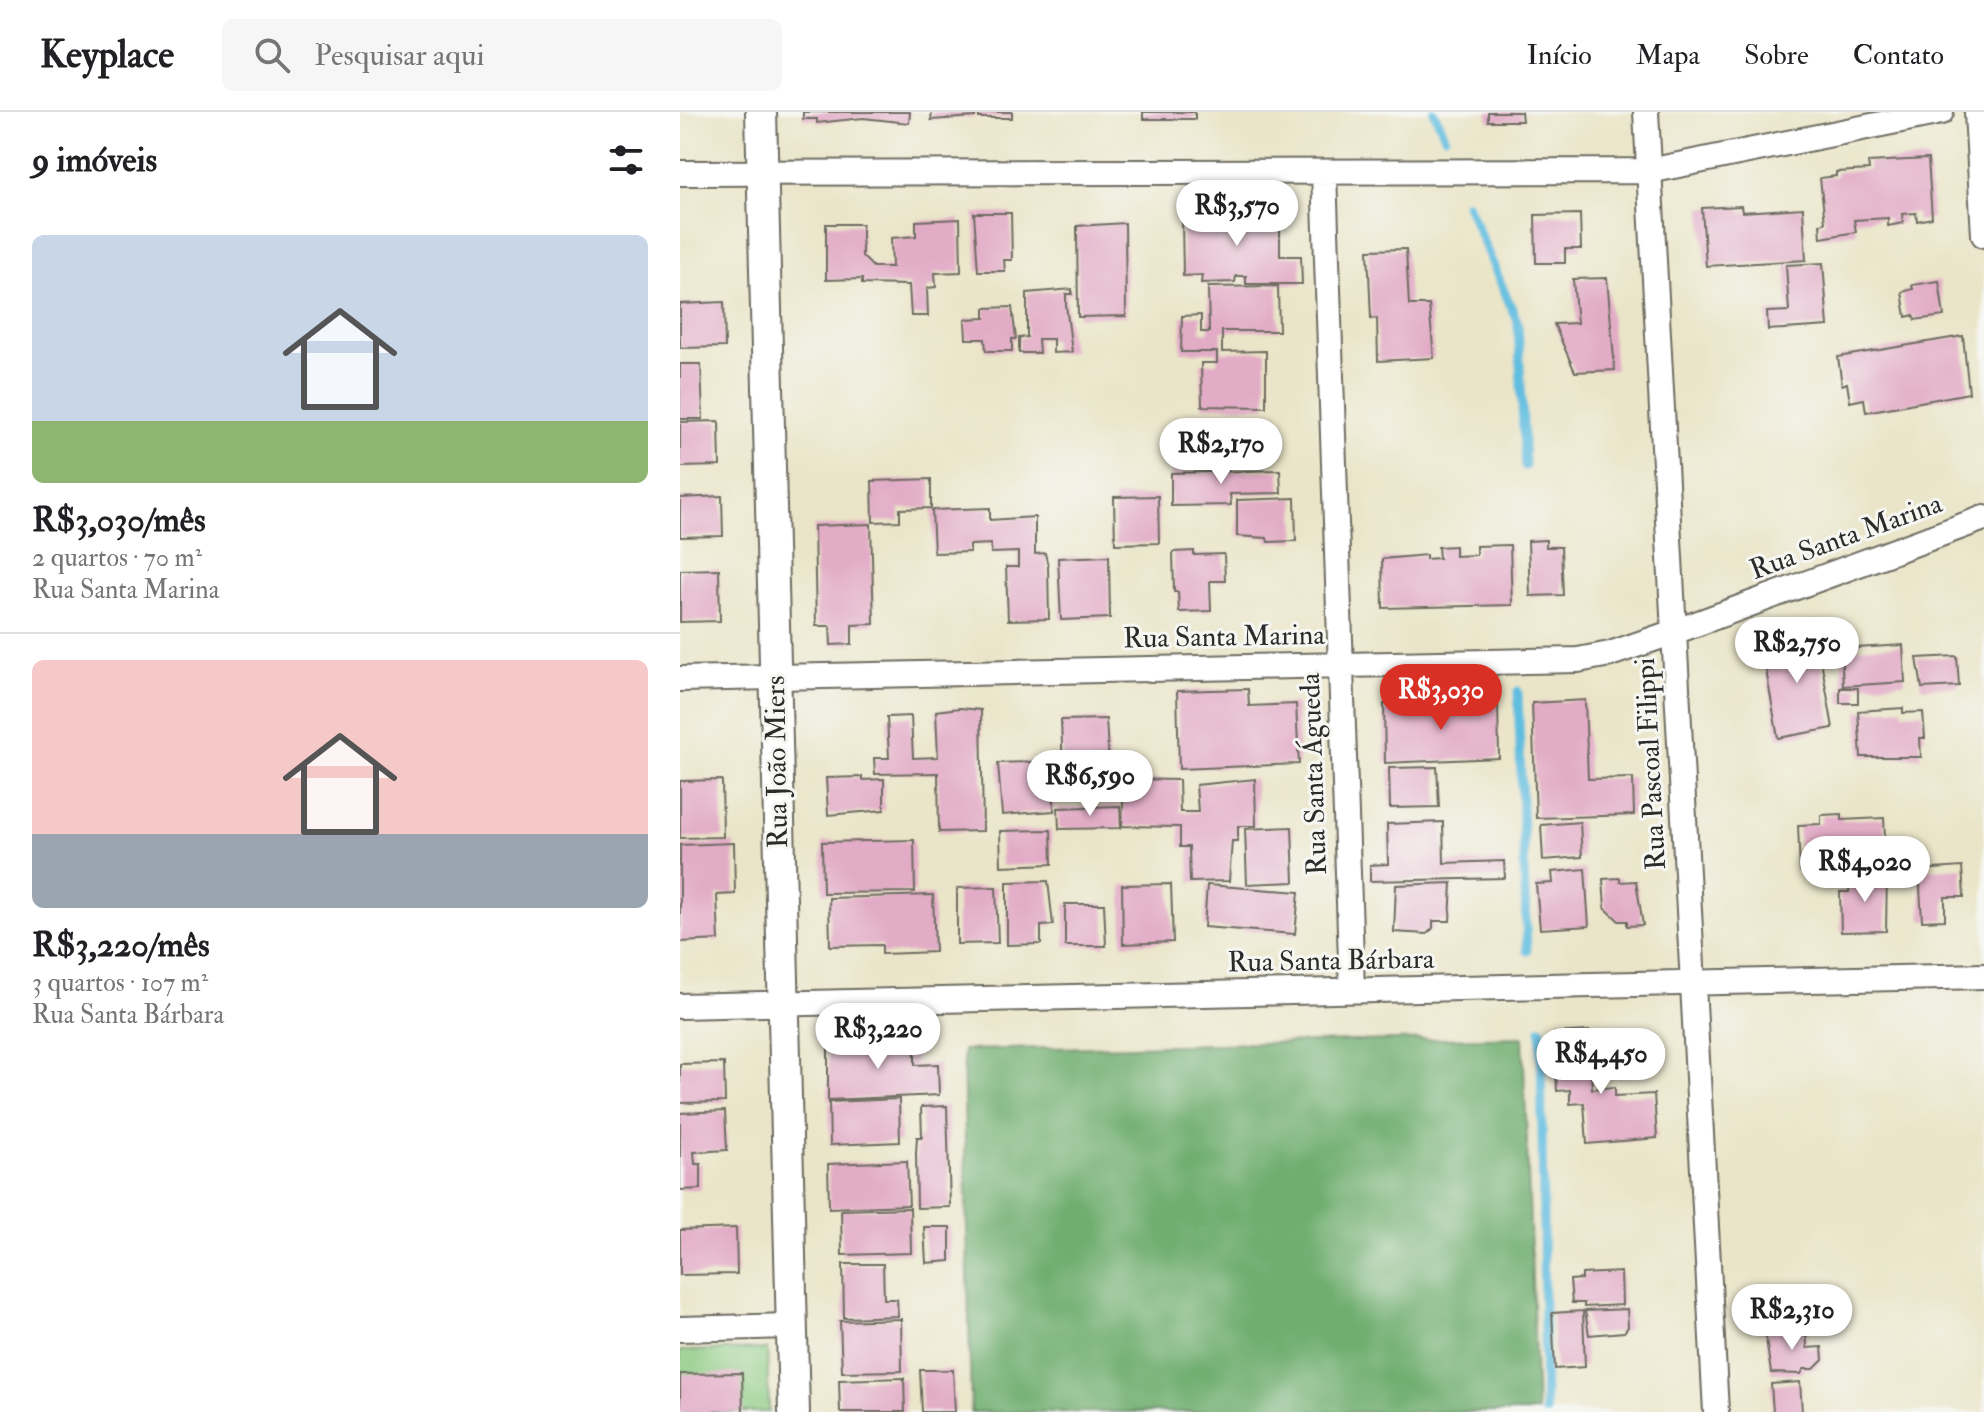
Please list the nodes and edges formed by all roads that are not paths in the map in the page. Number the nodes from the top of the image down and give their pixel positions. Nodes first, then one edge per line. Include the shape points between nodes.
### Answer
1 (761, 112) edge
2 (1646, 112) edge
3 (1941, 112) edge
4 (1977, 112) edge
5 (1649, 171) junction
6 (1324, 172) junction
7 (680, 173) edge
8 (762, 173) junction
9 (1984, 235) edge
10 (1984, 518) edge
11 (1674, 632) junction
12 (1340, 665) junction
13 (775, 677) junction
14 (680, 679) edge
15 (1984, 976) edge
16 (1693, 983) junction
17 (1352, 990) junction
18 (783, 1004) junction
19 (680, 1006) edge
20 (791, 1326) junction
21 (680, 1329) edge
22 (794, 1412) edge
23 (1716, 1412) edge

1 - 8 street, Rua João Miers
2 - 5 street, Rua Pascoal Filippi
3 - 5 street
4 - 9 street
5 - 6 street
5 - 11 street, Rua Pascoal Filippi
6 - 8 street
6 - 12 street, Rua Santa Águeda
7 - 8 street
8 - 13 street, Rua João Miers
10 - 11 street, Rua Santa Marina
11 - 12 street, Rua Santa Marina via 1578,660
11 - 16 street, Rua Pascoal Filippi
12 - 13 street, Rua Santa Marina
12 - 17 street, Rua Santa Águeda
13 - 14 street, Rua Santa Marina
13 - 18 street, Rua João Miers
15 - 16 street, Rua Santa Bárbara
16 - 17 street, Rua Santa Bárbara
16 - 23 street, Rua Pascoal Filippi
17 - 18 street, Rua Santa Bárbara
18 - 19 street, Rua Santa Bárbara
18 - 20 street, Rua João Miers
20 - 21 street
20 - 22 street, Rua João Miers

